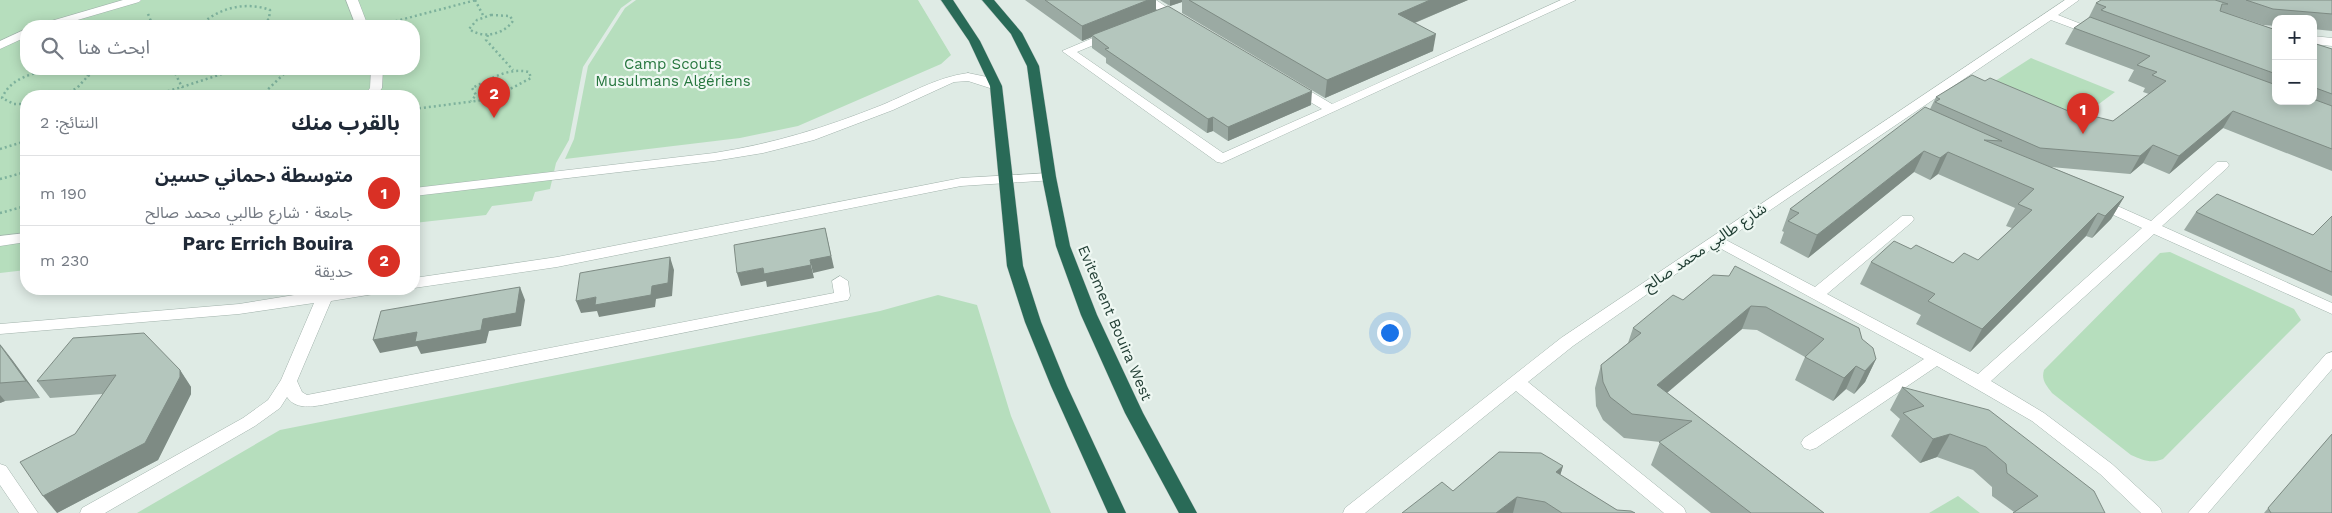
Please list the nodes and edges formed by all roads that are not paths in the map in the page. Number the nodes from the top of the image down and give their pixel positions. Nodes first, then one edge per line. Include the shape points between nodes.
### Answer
1 (135, 0) edge
2 (352, 0) edge
3 (947, 0) edge
4 (988, 0) edge
5 (1148, 0) edge
6 (1570, 0) edge
7 (2073, 0) edge
8 (1185, 6) dead end
9 (1168, 13) junction
10 (2050, 16) junction
11 (67, 20) edge
12 (360, 20) edge
13 (1150, 20) edge
14 (1185, 23) edge
15 (1122, 30) edge
16 (20, 36) edge
17 (2104, 36) edge
18 (2317, 40) edge
19 (2332, 42) edge
20 (0, 45) edge
21 (2317, 49) edge
22 (2332, 55) edge
23 (377, 75) edge
24 (1287, 83) edge
25 (996, 86) junction
26 (374, 90) edge
27 (1330, 108) junction
28 (1902, 114) junction
29 (1919, 122) edge
30 (2222, 165) dead end
31 (1049, 177) junction
32 (1004, 181) junction
33 (420, 191) edge
34 (2090, 198) edge
35 (1907, 219) dead end
36 (2152, 227) junction
37 (20, 239) edge
38 (1714, 240) junction
39 (0, 241) edge
40 (840, 281) dead end
41 (420, 283) edge
42 (324, 295) joint
43 (1816, 295) junction
44 (2332, 309) edge
45 (0, 329) edge
46 (2332, 358) edge
47 (1936, 359) junction
48 (289, 381) junction
49 (1516, 382) junction
50 (1979, 382) junction
51 (1810, 444) dead end
52 (0, 471) edge
53 (29, 513) edge
54 (89, 513) edge
55 (1117, 513) edge
56 (1188, 513) edge
57 (1352, 513) edge
58 (1677, 513) edge
59 (2153, 513) edge
60 (2197, 513) edge

1 - 11 street
2 - 12 street
3 - 25 highway via 975,39
4 - 31 highway, Evitement Bouira West via 1016,33 1033,66
5 - 9 street
6 - 27 street
7 - 10 street, شارع طالبي محمد صالح
8 - 9 street
9 - 13 street
9 - 14 street
10 - 17 street
10 - 28 street, شارع طالبي محمد صالح
15 - 27 street via 1068,51 1222,159
16 - 20 street
18 - 19 street
21 - 22 street
23 - 26 street
24 - 27 street
25 - 32 highway
25 - 33 street via 968,77 950,79 809,137 763,149
28 - 29 street
28 - 38 street, شارع طالبي محمد صالح
30 - 36 street
31 - 32 street
31 - 56 highway, Evitement Bouira West via 1062,246 1089,315 1134,413
32 - 41 street via 961,182 557,262
32 - 55 highway via 1015,266 1033,322
34 - 36 street
35 - 43 street
36 - 44 street
36 - 50 street
37 - 39 street
38 - 43 street
38 - 49 street, شارع طالبي محمد صالح via 1567,342
40 - 48 street via 842,296 322,399 305,401 295,396
42 - 45 street via 239,309
42 - 48 street
43 - 47 street
46 - 60 street
47 - 50 street
47 - 51 street
48 - 54 street via 274,404 250,422
49 - 57 street, شارع طالبي محمد صالح
49 - 58 street
50 - 59 street via 2038,417 2106,469
52 - 53 street

